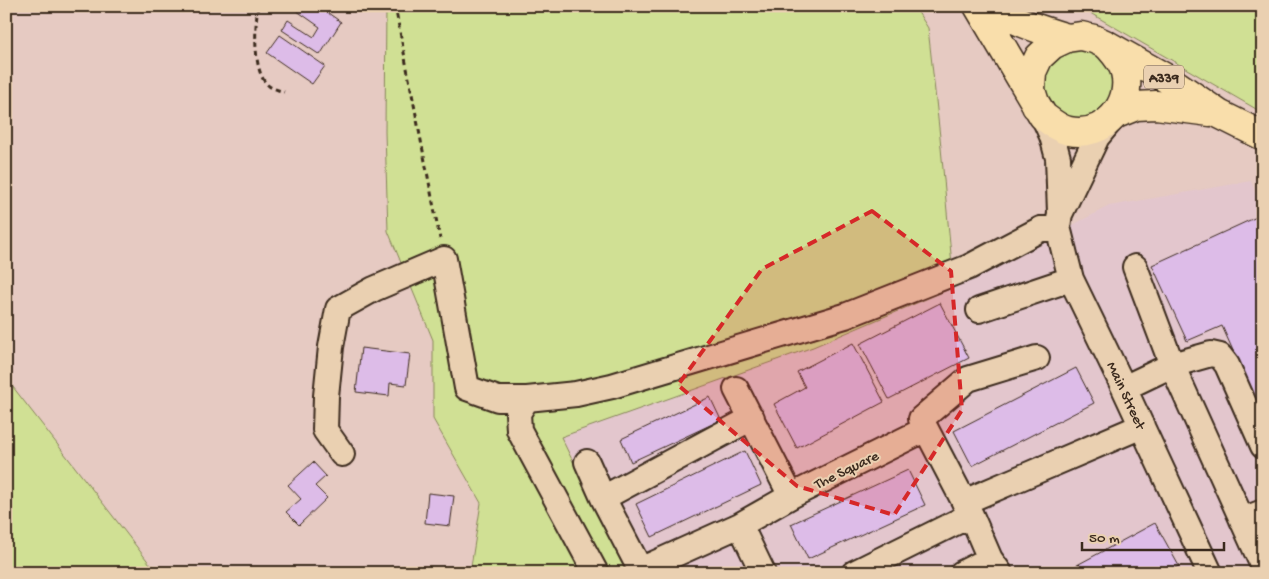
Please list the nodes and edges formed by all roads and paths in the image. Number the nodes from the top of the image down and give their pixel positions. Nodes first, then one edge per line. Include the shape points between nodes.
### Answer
1 (258, 6) edge
2 (395, 6) edge
3 (978, 6) edge
4 (994, 6) edge
5 (1067, 38) junction
6 (1107, 45) junction
7 (284, 92) dead end
8 (1040, 111) junction
9 (1219, 114) junction
10 (1114, 116) junction
11 (1263, 136) edge
12 (1059, 220) junction
13 (444, 259) junction
14 (1135, 267) dead end
15 (1071, 279) junction
16 (979, 310) dead end
17 (1037, 358) dead end
18 (1172, 365) junction
19 (1124, 388) junction
20 (736, 389) dead end
21 (527, 399) junction
22 (752, 418) junction
23 (1142, 426) junction
24 (926, 430) junction
25 (1263, 446) edge
26 (342, 454) dead end
27 (587, 462) dead end
28 (791, 496) junction
29 (603, 498) junction
30 (968, 508) junction
31 (1252, 516) edge
32 (740, 525) junction
33 (995, 566) edge
34 (1263, 566) edge
35 (641, 571) edge
36 (596, 573) edge
37 (763, 573) edge
38 (854, 573) edge
39 (962, 573) edge
40 (1210, 573) edge

1 - 7 path via 255,22 260,73 268,85
2 - 13 path
3 - 8 highway
4 - 5 highway via 1030,26
5 - 6 highway via 1081,36
5 - 8 highway via 1052,45 1039,57 1032,72 1031,90
6 - 9 highway, A339 via 1171,81
6 - 10 highway via 1124,70 1126,85 1124,100
8 - 10 highway via 1055,126 1069,131 1085,132
8 - 12 street, Main Street via 1058,158
9 - 10 highway, A339 via 1156,105 1136,106
9 - 11 highway, A339
10 - 12 street via 1093,144
12 - 15 street, Main Street
12 - 21 street via 969,267 845,316 612,386
13 - 21 street via 467,388 498,399
13 - 26 street via 374,289 338,309 331,348 325,430
14 - 18 street
15 - 16 street
15 - 19 street, Main Street
17 - 24 street via 968,379 921,420
18 - 19 street
18 - 25 street via 1211,354 1220,356
18 - 31 street
19 - 23 street, Main Street
20 - 22 street
21 - 36 street via 518,413 519,430
22 - 28 street
22 - 29 street
23 - 30 street
23 - 40 street, Main Street
24 - 28 street, The Square
24 - 30 street
27 - 29 street
28 - 32 street, The Square
29 - 35 street
30 - 33 street
30 - 38 street
31 - 34 street
32 - 35 street, The Square
32 - 37 street
33 - 39 street

